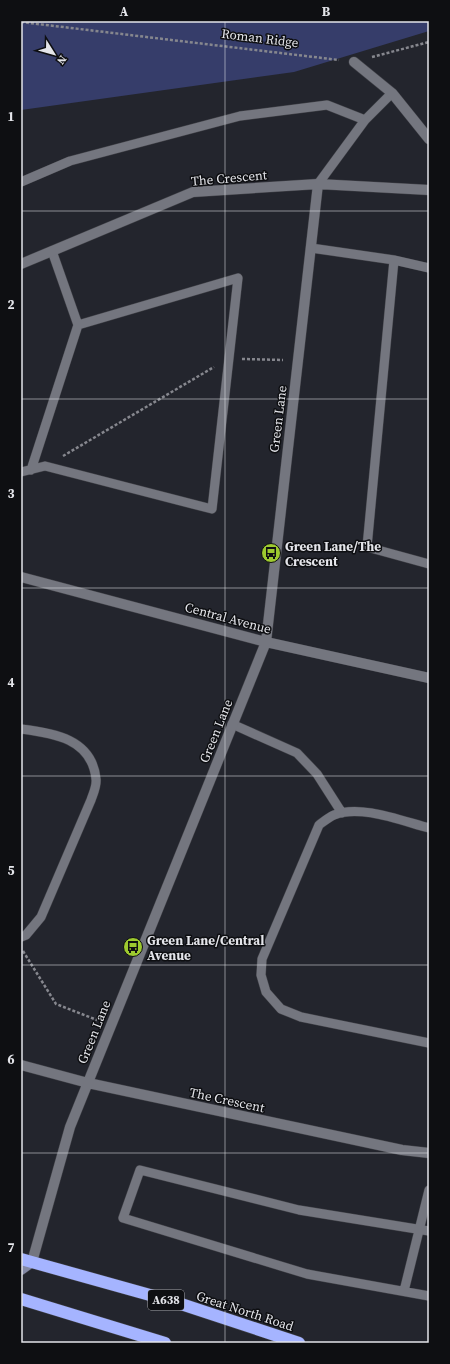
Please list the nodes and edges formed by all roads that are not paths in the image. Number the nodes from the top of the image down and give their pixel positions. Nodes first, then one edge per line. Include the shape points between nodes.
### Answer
1 (354, 62) road end
2 (392, 93) junction
3 (365, 120) junction
4 (429, 139) edge
5 (21, 182) edge
6 (318, 184) junction
7 (429, 190) edge
8 (311, 248) junction
9 (52, 251) junction
10 (394, 260) junction
11 (21, 264) edge
12 (429, 268) edge
13 (78, 325) junction
14 (31, 470) junction
15 (21, 472) edge
16 (429, 564) edge
17 (21, 576) edge
18 (266, 642) junction
19 (429, 678) edge
20 (232, 724) junction
21 (21, 729) edge
22 (342, 813) junction
23 (429, 828) edge
24 (21, 937) edge
25 (429, 1043) edge
26 (21, 1065) edge
27 (88, 1083) junction
28 (429, 1153) edge
29 (429, 1190) edge
30 (424, 1230) edge
31 (26, 1260) edge
32 (21, 1270) edge
33 (404, 1291) junction
34 (429, 1296) edge
35 (21, 1299) edge
36 (165, 1343) edge
37 (299, 1343) edge

1 - 2 street
2 - 3 lane
2 - 4 street
3 - 5 lane via 327,105 240,116 70,161
3 - 6 lane
6 - 7 street, The Crescent
6 - 8 street, Green Lane
6 - 9 street, The Crescent via 192,192
8 - 10 lane
8 - 18 street, Green Lane
9 - 11 street, The Crescent
9 - 13 lane
10 - 12 lane
10 - 16 lane via 367,547
13 - 14 lane
13 - 14 lane via 238,278 212,509 45,466
14 - 15 lane
17 - 18 street, Central Avenue
18 - 19 street, Central Avenue
18 - 20 street, Green Lane
20 - 22 lane via 297,753 317,774
20 - 27 street, Green Lane
21 - 24 lane via 48,732 74,742 92,760 96,781 91,800 41,917 26,935
22 - 23 lane via 350,811 372,814
22 - 25 lane via 333,815 319,825 310,842 262,959 261,975 266,992 281,1009 301,1017
26 - 27 street, The Crescent
27 - 28 street, The Crescent via 402,1150
27 - 31 street, Green Lane via 70,1127
29 - 30 lane
30 - 33 lane
30 - 33 lane via 299,1210 140,1170 123,1218 307,1274
31 - 32 street
31 - 37 highway, Great North Road / A638 via 175,1302
33 - 34 lane
35 - 36 highway

